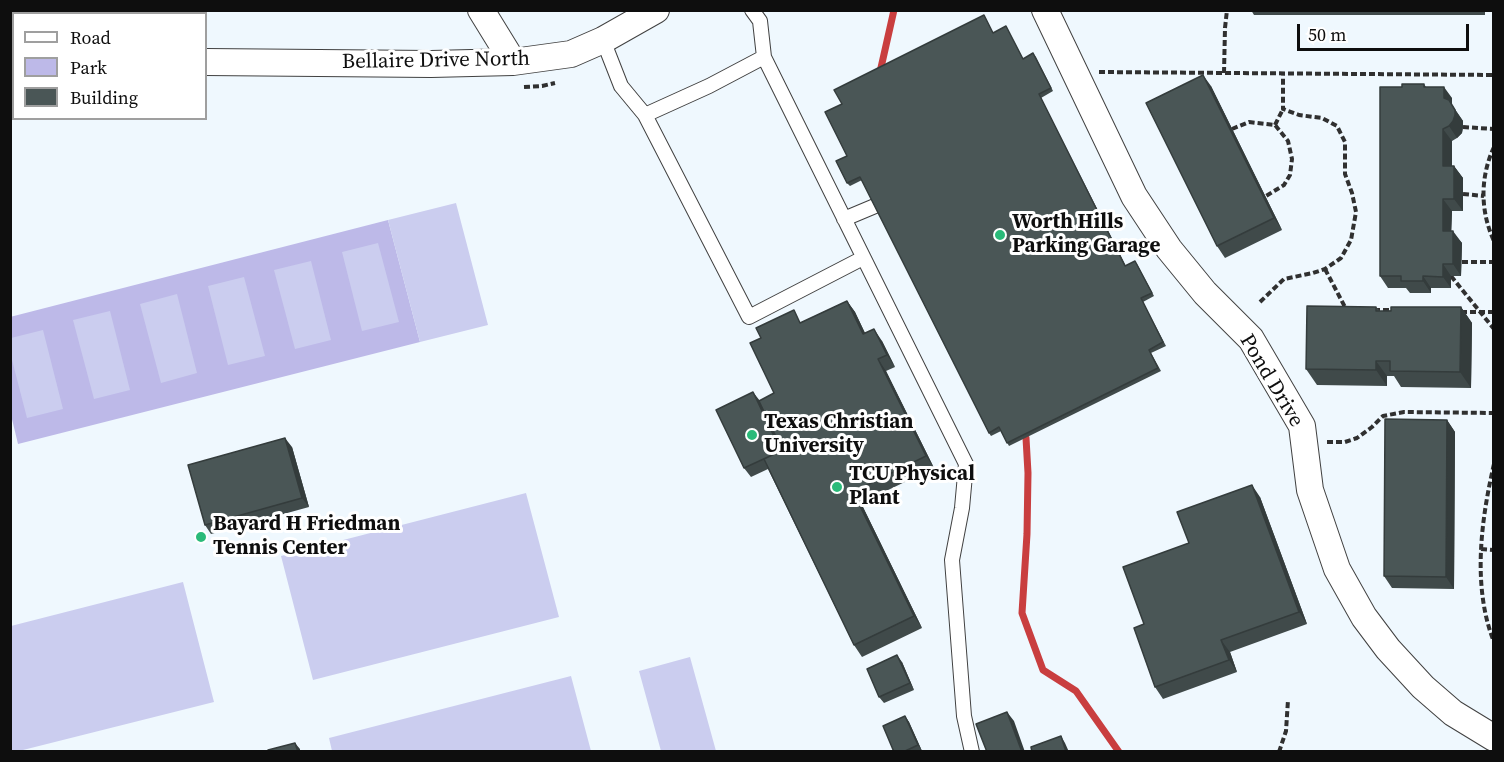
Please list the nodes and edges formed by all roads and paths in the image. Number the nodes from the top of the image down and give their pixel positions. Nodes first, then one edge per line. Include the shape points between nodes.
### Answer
1 (481, 10) edge
2 (656, 10) edge
3 (752, 10) edge
4 (1045, 10) edge
5 (1227, 10) edge
6 (603, 40) junction
7 (764, 57) junction
8 (207, 62) edge
9 (513, 62) junction
10 (1075, 72) junction
11 (1224, 73) junction
12 (1283, 74) junction
13 (1494, 75) edge
14 (1283, 109) junction
15 (645, 115) junction
16 (1275, 125) junction
17 (1463, 126) dead end
18 (1232, 129) edge
19 (1494, 129) edge
20 (1494, 147) edge
21 (1462, 194) dead end
22 (1266, 196) edge
23 (1484, 196) junction
24 (875, 206) edge
25 (844, 219) junction
26 (1494, 242) edge
27 (863, 258) junction
28 (1462, 262) dead end
29 (1494, 262) edge
30 (1325, 269) junction
31 (1451, 276) edge
32 (1260, 302) dead end
33 (1347, 310) edge
34 (1369, 310) edge
35 (1402, 311) edge
36 (1458, 312) edge
37 (1480, 312) junction
38 (1494, 312) edge
39 (1494, 329) edge
40 (1494, 412) edge
41 (1324, 442) dead end
42 (1494, 464) edge
43 (1481, 549) junction
44 (1494, 549) edge
45 (1494, 642) edge
46 (1288, 700) dead end
47 (1494, 738) edge
48 (972, 752) edge
49 (1279, 752) edge

1 - 9 street
2 - 6 street, Bellaire Drive North
3 - 7 lane via 760,21
4 - 10 street, Pond Drive
5 - 11 path
6 - 9 street, Bellaire Drive North via 571,54
6 - 15 lane via 621,86
7 - 15 lane
7 - 25 lane
8 - 9 street, Bellaire Drive North
10 - 11 path
10 - 47 street, Pond Drive via 1134,196 1169,249 1251,339 1302,426 1310,490 1337,569 1364,617 1423,687 1453,713
11 - 12 path
12 - 13 path
12 - 14 path
14 - 16 path
14 - 30 path via 1299,116 1322,118 1337,126 1345,142 1345,174 1356,212 1351,240 1341,258
15 - 27 lane via 748,317
16 - 18 path via 1249,122
16 - 22 path via 1288,141 1290,175
17 - 19 path
20 - 23 path via 1486,164
21 - 23 path
23 - 26 path via 1485,218
24 - 25 lane
25 - 27 lane
27 - 48 lane via 966,464 952,560 964,716
28 - 29 path
30 - 32 path via 1284,279
30 - 33 path
31 - 37 path
34 - 35 path
36 - 37 path
37 - 38 path
37 - 39 path
40 - 41 path via 1404,412 1383,416 1357,438
42 - 43 path
43 - 44 path
43 - 45 path via 1484,607
46 - 49 path via 1286,730

